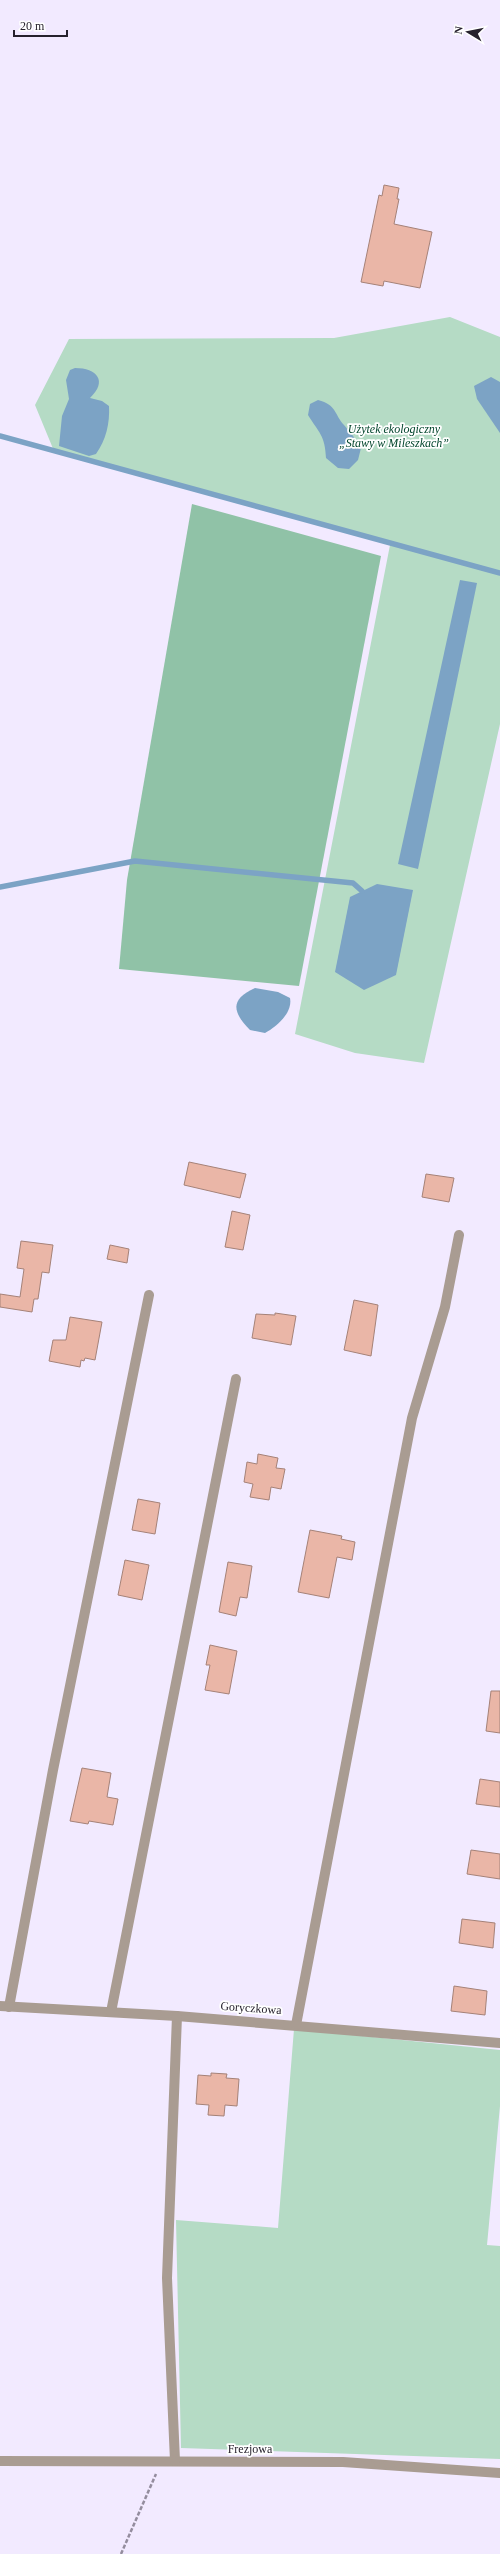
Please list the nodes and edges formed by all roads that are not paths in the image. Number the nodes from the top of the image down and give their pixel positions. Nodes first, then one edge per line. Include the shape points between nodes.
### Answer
1 (459, 1235) dead end
2 (149, 1295) dead end
3 (236, 1379) dead end
4 (4, 2007) edge
5 (111, 2012) junction
6 (177, 2016) junction
7 (296, 2025) junction
8 (500, 2043) edge
9 (0, 2461) edge
10 (175, 2461) junction
11 (500, 2473) edge

1 - 7 street via 445,1306 412,1418
2 - 4 street
3 - 5 street
4 - 5 street, Goryczkowa
5 - 6 street, Goryczkowa
6 - 7 street, Goryczkowa
6 - 10 street via 167,2278
7 - 8 street, Goryczkowa
9 - 10 street, Frezjowa
10 - 11 street, Frezjowa via 343,2462

